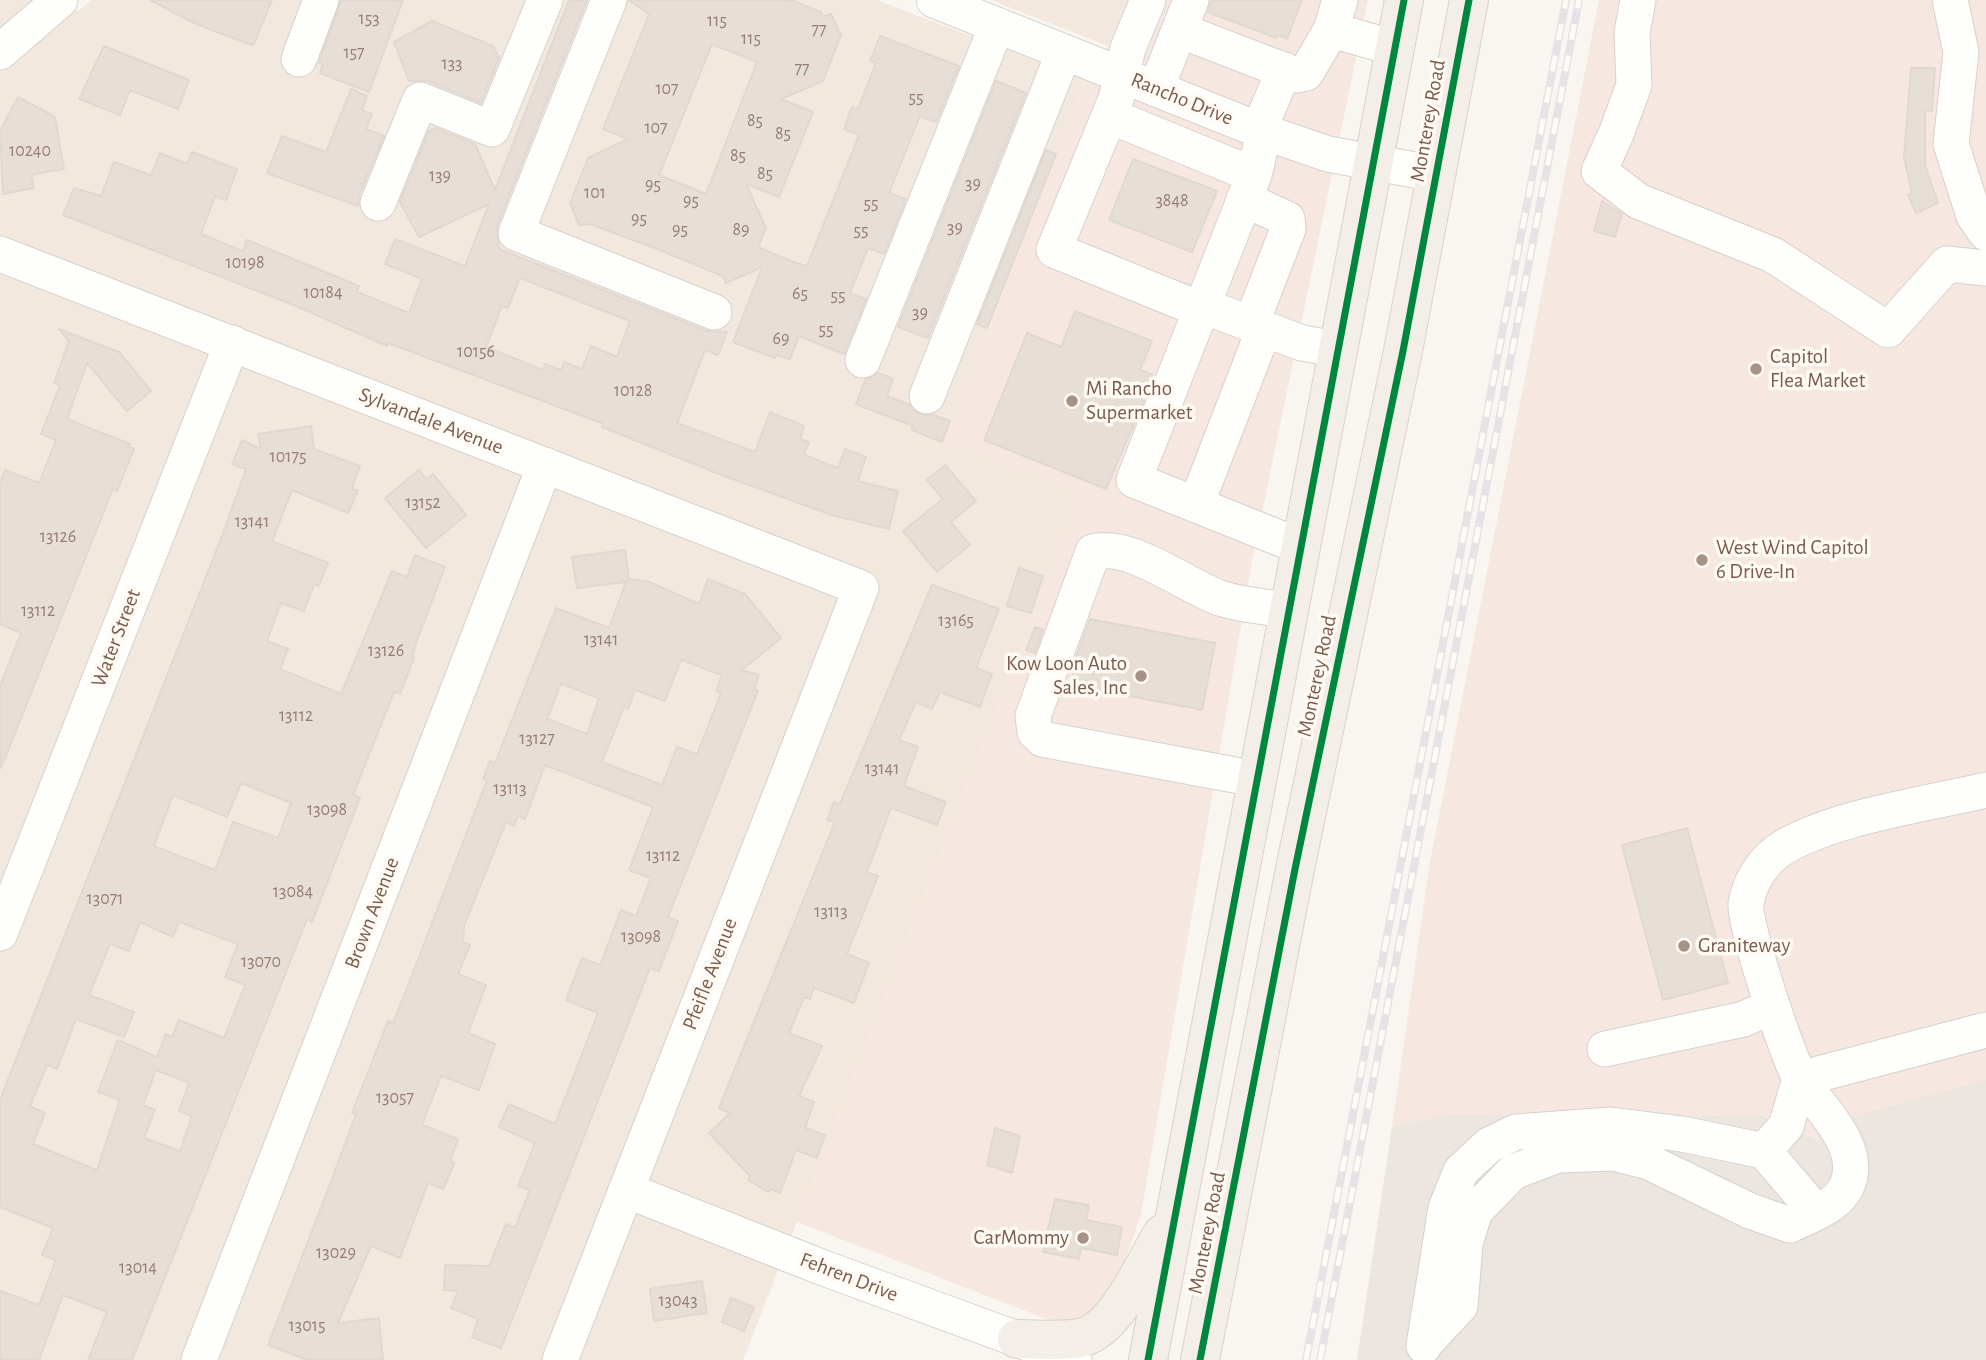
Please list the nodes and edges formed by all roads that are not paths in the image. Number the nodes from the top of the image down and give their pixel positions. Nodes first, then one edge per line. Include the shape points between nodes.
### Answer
1 (60, 0) edge
2 (321, 0) edge
3 (544, 0) edge
4 (609, 0) edge
5 (934, 0) edge
6 (1148, 0) edge
7 (1404, 0) edge
8 (1469, 0) edge
9 (1638, 0) edge
10 (1950, 0) edge
11 (978, 13) edge
12 (1185, 15) edge
13 (1335, 15) edge
14 (1395, 48) junction
15 (0, 52) edge
16 (1064, 52) junction
17 (299, 59) dead end
18 (1283, 70) junction
19 (1122, 75) junction
20 (1156, 89) junction
21 (1110, 116) junction
22 (1261, 131) junction
23 (1372, 163) junction
24 (1436, 173) junction
25 (1249, 187) junction
26 (378, 203) dead end
27 (1986, 233) edge
28 (0, 254) edge
29 (1986, 268) edge
30 (1203, 306) junction
31 (714, 312) dead end
32 (1257, 327) junction
33 (232, 344) junction
34 (1336, 349) junction
35 (863, 360) dead end
36 (928, 396) dead end
37 (545, 465) junction
38 (1196, 505) junction
39 (1298, 546) junction
40 (861, 588) joint
41 (1287, 610) junction
42 (1256, 779) junction
43 (1986, 790) edge
44 (0, 933) edge
45 (1773, 1006) junction
46 (1986, 1030) edge
47 (1605, 1049) dead end
48 (1800, 1079) junction
49 (1764, 1151) junction
50 (626, 1190) junction
51 (1816, 1212) junction
52 (1173, 1218) junction
53 (1031, 1350) edge
54 (1423, 1352) edge
55 (199, 1360) edge
56 (560, 1360) edge
57 (1074, 1360) edge
58 (1147, 1360) edge
59 (1200, 1360) edge

1 - 15 street
2 - 17 street
3 - 26 street via 492,130 420,100
4 - 31 street via 516,233
5 - 11 street, Rancho Drive
6 - 19 street
7 - 14 main road, Monterey Road
8 - 24 main road, Monterey Road
9 - 29 street via 1632,33 1634,85 1598,171 1638,201 1773,255 1888,330 1947,264
10 - 27 street via 1961,52 1951,144 1974,216
11 - 16 street, Rancho Drive
11 - 35 street
12 - 18 street
12 - 20 street
13 - 14 street
13 - 18 street via 1307,73
14 - 23 main road, Monterey Road
16 - 19 street, Rancho Drive
16 - 36 street
18 - 22 street
19 - 20 street, Rancho Drive
19 - 21 street
20 - 22 street, Rancho Drive
21 - 25 street
21 - 30 street via 1054,250 1187,304
22 - 23 street, Rancho Drive
22 - 25 street
23 - 24 street, Rancho Drive
23 - 34 main road, Monterey Road
24 - 59 main road, Monterey Road
25 - 30 street
25 - 32 street via 1287,219 1288,229
28 - 33 street, Sylvandale Avenue
30 - 32 street
30 - 38 street via 1134,480
32 - 34 street
32 - 38 street
33 - 37 street, Sylvandale Avenue
33 - 44 street, Water Street
34 - 39 main road, Monterey Road
37 - 40 street, Sylvandale Avenue
37 - 55 street, Brown Avenue
38 - 39 street
39 - 41 main road, Monterey Road
40 - 50 street, Pfeifle Avenue
41 - 42 main road, Monterey Road
41 - 42 street via 1222,599 1172,573 1106,548 1093,552 1033,716 1035,732 1042,739
42 - 52 main road, Monterey Road
43 - 45 street via 1817,830 1779,850 1760,867 1745,905
45 - 47 street via 1744,1019
45 - 48 street
46 - 48 street
48 - 49 street via 1786,1126
48 - 51 street via 1834,1122 1848,1153 1849,1182 1837,1200
49 - 51 street
49 - 54 street via 1611,1125 1517,1132 1489,1144 1461,1171 1446,1208
50 - 53 street, Fehren Drive
50 - 56 street, Pfeifle Avenue
51 - 54 street via 1790,1225 1750,1211 1649,1162 1614,1153 1558,1155 1513,1172 1475,1211 1465,1243 1460,1306
52 - 53 main road via 1106,1325 1083,1337
52 - 58 main road, Monterey Road
53 - 57 street, Fehren Drive

